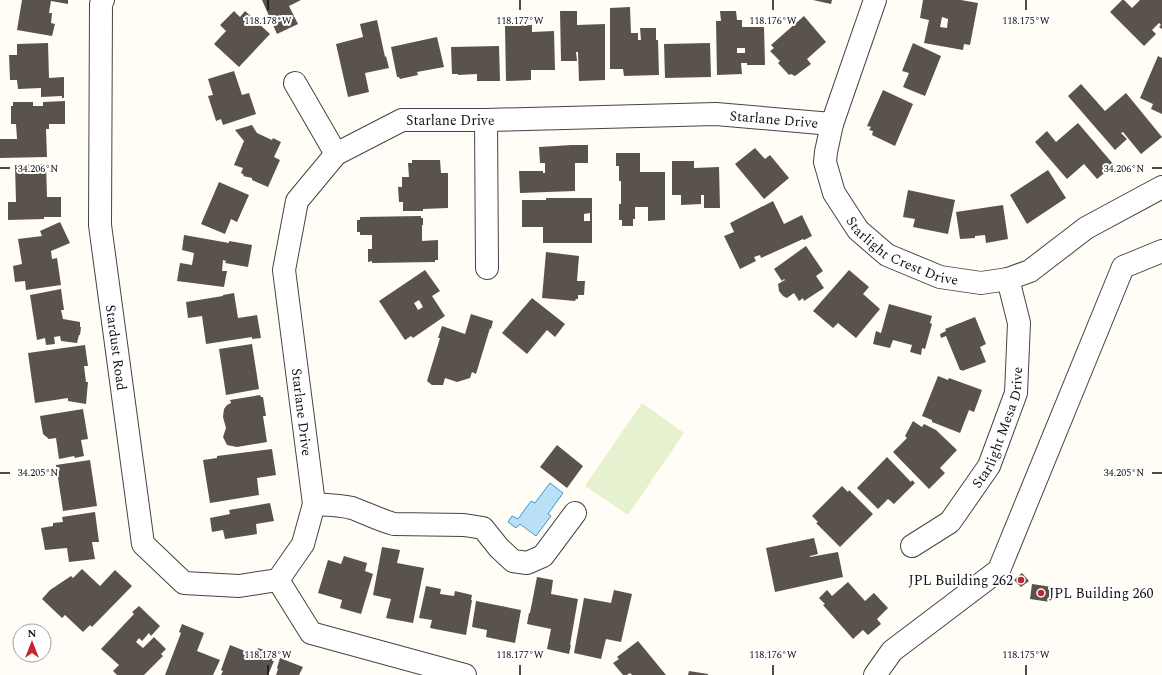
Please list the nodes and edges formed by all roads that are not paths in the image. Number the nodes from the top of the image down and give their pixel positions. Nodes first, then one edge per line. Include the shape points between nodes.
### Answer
1 (103, 0) edge
2 (875, 0) edge
3 (295, 83) dead end
4 (486, 120) junction
5 (832, 124) junction
6 (336, 154) junction
7 (1162, 187) edge
8 (1162, 251) edge
9 (487, 268) dead end
10 (1008, 279) junction
11 (314, 504) junction
12 (575, 513) dead end
13 (912, 546) dead end
14 (278, 580) junction
15 (465, 675) edge
16 (875, 675) edge

1 - 14 street, Stardust Road via 100,225 143,544 184,583 239,586
2 - 5 street, Starlight Crest Drive
3 - 6 street
4 - 5 street, Starlane Drive via 716,114
4 - 6 street, Starlane Drive via 402,120
4 - 9 street
5 - 10 street, Starlight Crest Drive via 825,162 834,193 858,230 887,255 940,277 981,283
6 - 11 street, Starlane Drive via 297,201 284,270
7 - 10 street, Starlight Crest Drive via 1086,228 1030,271
8 - 16 street via 1123,268 999,570 892,651
10 - 13 street, Starlight Mesa Drive via 1019,323 1016,393 985,472 950,522
11 - 12 street via 338,505 394,524 464,524 483,528 513,561 527,563 543,556
11 - 14 street, Starlane Drive via 303,544
14 - 15 street via 311,632

